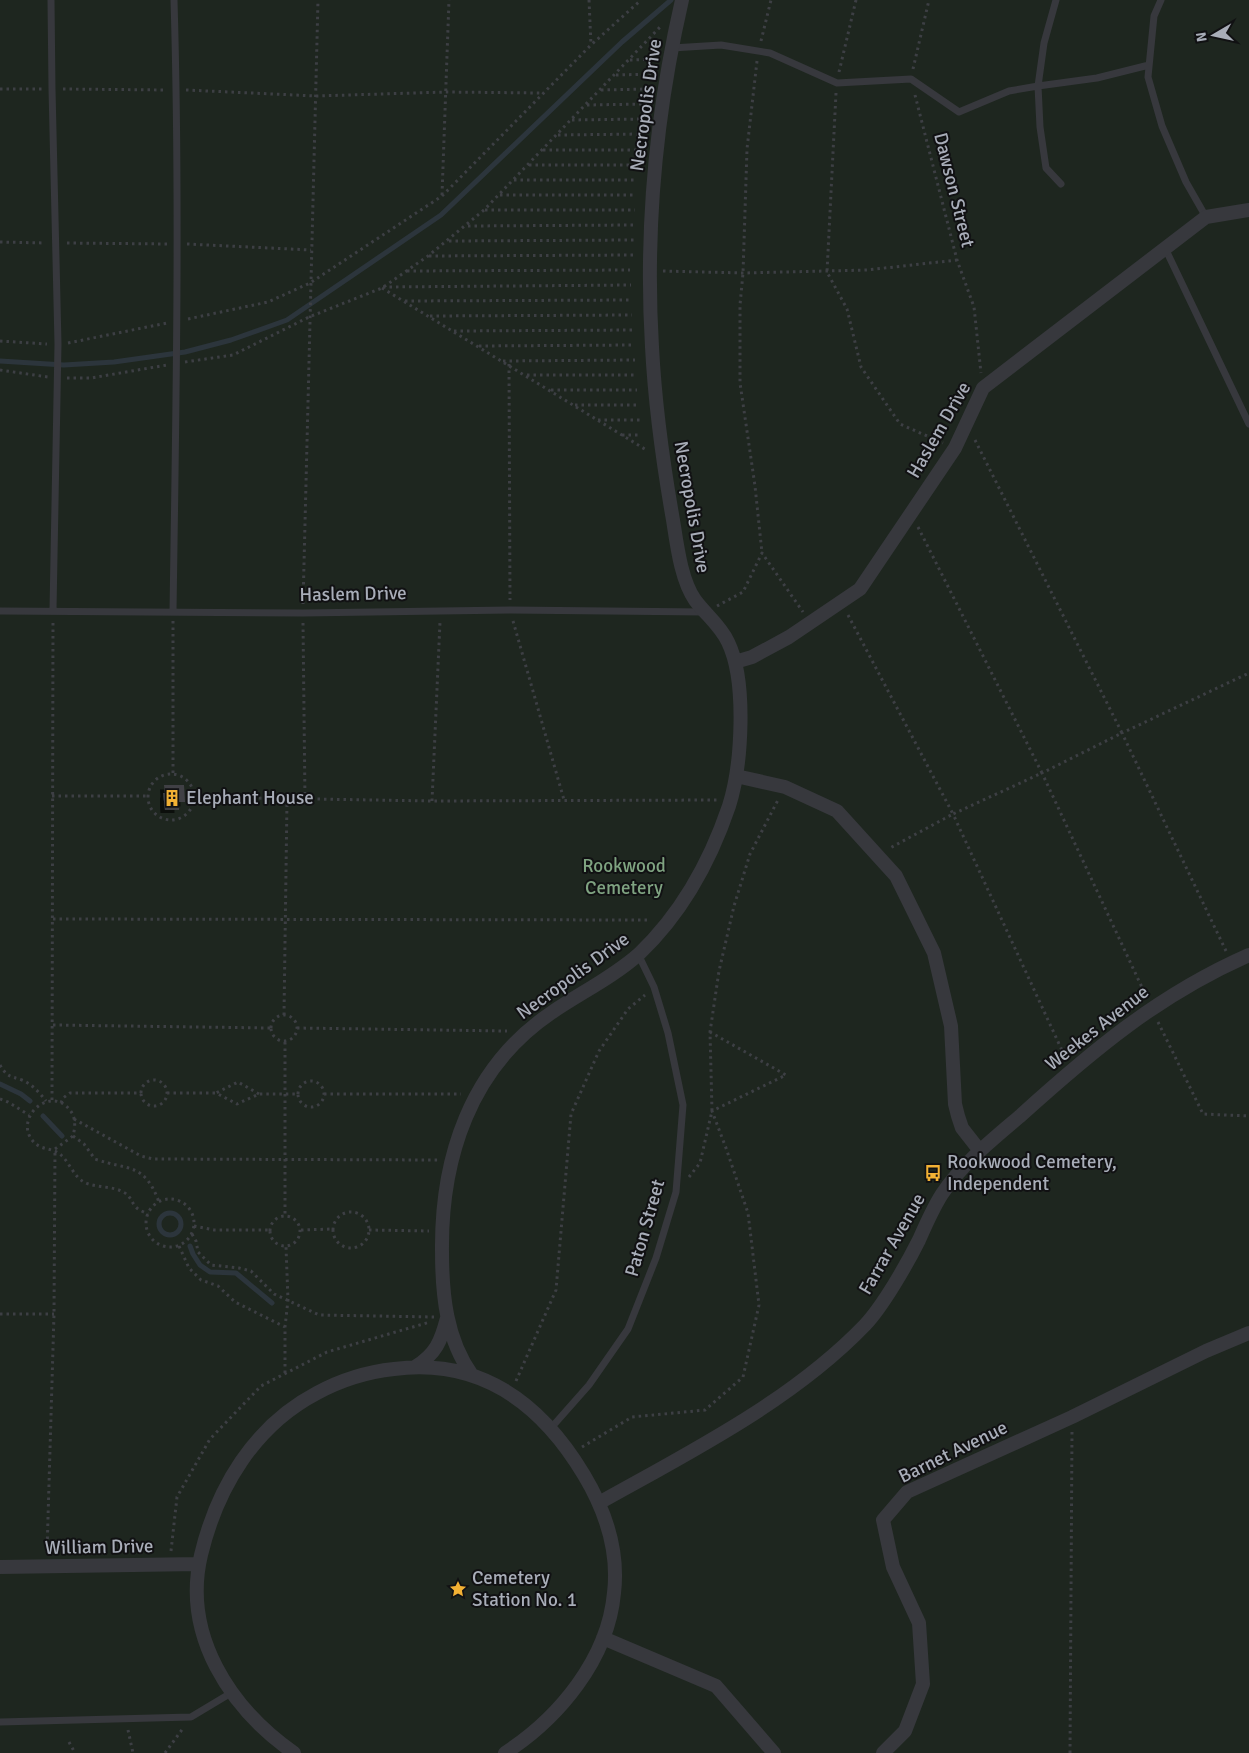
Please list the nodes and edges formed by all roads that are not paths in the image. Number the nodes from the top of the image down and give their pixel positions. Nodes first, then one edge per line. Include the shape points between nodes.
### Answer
1 (51, 0) edge
2 (174, 0) edge
3 (1056, 0) edge
4 (1161, 0) edge
5 (681, 2) edge
6 (672, 48) junction
7 (1149, 65) junction
8 (1038, 86) junction
9 (1061, 184) dead end
10 (1249, 210) edge
11 (1206, 217) junction
12 (1165, 248) junction
13 (1249, 424) edge
14 (53, 610) junction
15 (0, 611) edge
16 (173, 612) junction
17 (706, 612) junction
18 (735, 662) junction
19 (736, 776) junction
20 (638, 954) junction
21 (1249, 955) edge
22 (980, 1151) junction
23 (447, 1317) junction
24 (1249, 1333) edge
25 (415, 1367) junction
26 (472, 1375) junction
27 (551, 1428) junction
28 (599, 1504) junction
29 (199, 1564) junction
30 (0, 1567) edge
31 (603, 1638) junction
32 (231, 1693) junction
33 (0, 1722) edge
34 (522, 1747) edge
35 (294, 1753) edge
36 (505, 1753) edge
37 (774, 1753) edge
38 (883, 1753) edge

1 - 14 lane via 58,344
2 - 16 lane via 177,322
3 - 8 lane via 1044,43
4 - 7 lane via 1154,16
5 - 6 street, Necropolis Drive
6 - 8 lane via 722,45 770,52 837,83 911,79 959,112 1009,91
6 - 17 street, Necropolis Drive via 656,158 650,271 652,354 673,524 685,579 694,599
7 - 8 lane via 1097,78
7 - 11 lane via 1148,77 1162,126 1186,182
8 - 9 lane via 1046,168
10 - 11 street, Haslem Drive
11 - 12 street, Haslem Drive
12 - 13 lane
12 - 18 street, Haslem Drive via 983,388 955,448 860,588 766,650
14 - 15 lane, Haslem Drive
14 - 16 lane, Haslem Drive
16 - 17 lane, Haslem Drive
17 - 18 street, Necropolis Drive via 723,632
18 - 19 street, Necropolis Drive via 740,722
19 - 20 street, Necropolis Drive via 721,830 701,872 670,920
19 - 22 street via 785,787 837,811 896,876 934,953 951,1026 958,1116 962,1128
20 - 23 street, Necropolis Drive via 528,1031 508,1050 477,1094 466,1115 447,1183 442,1231
20 - 27 lane, Paton Street via 654,987 668,1033 683,1105 676,1192 656,1258 628,1329 589,1384
21 - 22 street, Weekes Avenue via 1151,1008 1113,1035
22 - 28 street, Farrar Avenue via 943,1192 907,1262 867,1323 836,1353 804,1379 700,1447
23 - 25 street, Necropolis Drive via 438,1345
23 - 26 street, Necropolis Drive via 459,1355
24 - 38 street, Barnet Avenue via 907,1492 883,1520 893,1566 919,1623 924,1684 905,1731
25 - 26 street via 446,1368
25 - 29 street via 381,1370 340,1381 306,1398 276,1420 249,1448 224,1490 207,1532
26 - 27 street via 507,1391
27 - 28 street via 571,1453
28 - 31 street via 609,1527 615,1572 612,1610
29 - 30 street, William Drive
29 - 32 street via 197,1593 201,1626 212,1660
31 - 34 street via 582,1678
31 - 37 street via 716,1686
32 - 33 lane via 191,1718
32 - 35 street via 257,1723
34 - 36 street

